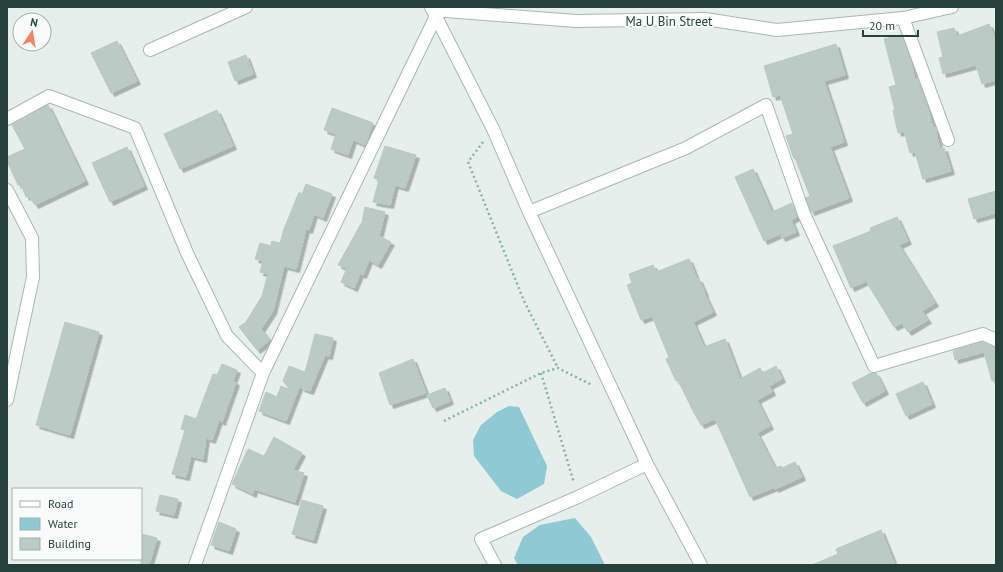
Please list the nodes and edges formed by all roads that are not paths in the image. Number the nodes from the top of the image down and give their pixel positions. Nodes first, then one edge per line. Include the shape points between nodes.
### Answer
1 (246, 7) edge
2 (948, 7) edge
3 (456, 9) edge
4 (433, 11) edge
5 (903, 18) junction
6 (150, 50) dead end
7 (7, 119) edge
8 (948, 140) dead end
9 (7, 190) edge
10 (529, 212) junction
11 (996, 340) edge
12 (263, 373) junction
13 (7, 400) edge
14 (647, 464) junction
15 (195, 565) edge
16 (495, 565) edge
17 (701, 565) edge

1 - 6 street
2 - 5 street, Ma U Bin Street
3 - 4 street, Ma U Bin Street
3 - 5 street, Ma U Bin Street via 576,21 705,19 777,30
4 - 10 street via 493,129
4 - 12 street
5 - 8 street
7 - 12 street via 50,96 135,128 187,253 227,336
9 - 13 street via 32,238 33,277
10 - 11 street via 686,148 766,105 804,214 874,366 984,334
10 - 14 street
12 - 15 street
14 - 16 street via 481,539
14 - 17 street

